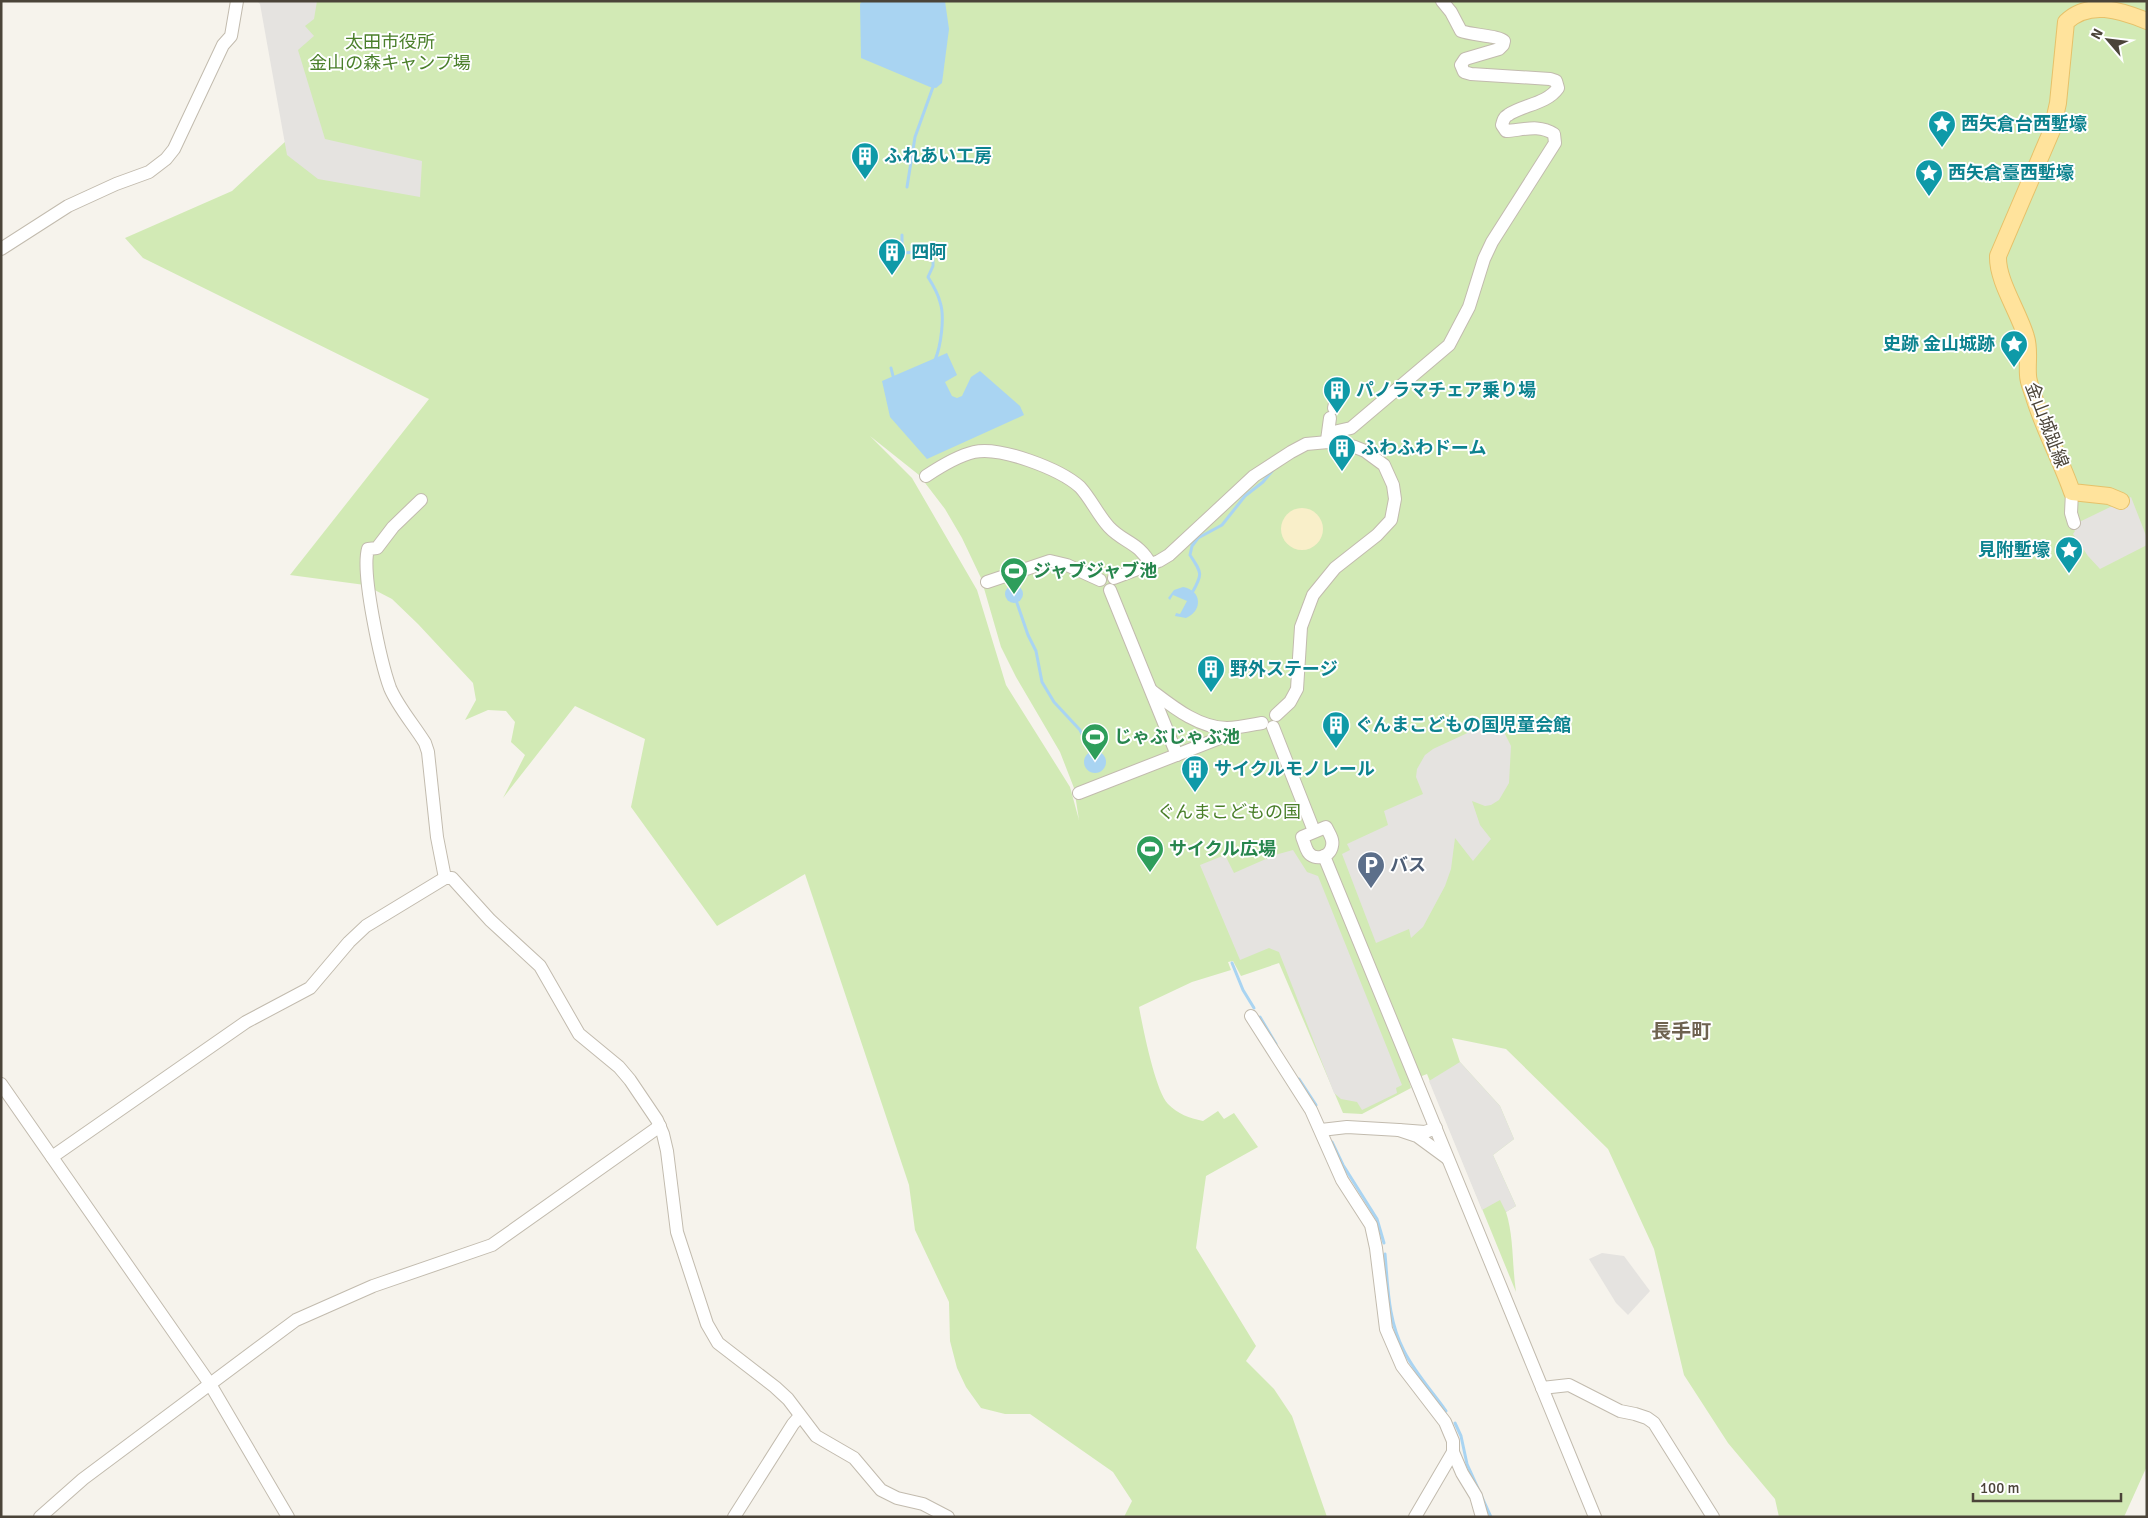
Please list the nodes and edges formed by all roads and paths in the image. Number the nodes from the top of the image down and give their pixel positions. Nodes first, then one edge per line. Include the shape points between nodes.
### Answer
1 (237, 1) edge
2 (1442, 1) edge
3 (2147, 21) edge
4 (1, 249) edge
5 (1334, 407) dead end
6 (1328, 437) junction
7 (926, 476) dead end
8 (2072, 492) junction
9 (421, 500) dead end
10 (2122, 501) dead end
11 (2074, 523) dead end
12 (1151, 565) junction
13 (987, 582) dead end
14 (1112, 584) junction
15 (1152, 691) junction
16 (1270, 722) junction
17 (1226, 728) junction
18 (1177, 755) junction
19 (1079, 793) dead end
20 (1312, 826) dead end
21 (1324, 856) dead end
22 (445, 878) junction
23 (1251, 1016) dead end
24 (1, 1084) edge
25 (660, 1126) junction
26 (1436, 1128) junction
27 (1321, 1130) junction
28 (1398, 1130) junction
29 (52, 1157) junction
30 (1449, 1160) junction
31 (210, 1384) junction
32 (1542, 1388) junction
33 (800, 1416) junction
34 (1454, 1452) junction
35 (945, 1516) edge
36 (40, 1517) edge
37 (288, 1517) edge
38 (734, 1517) edge
39 (1415, 1517) edge
40 (1482, 1517) edge
41 (1594, 1517) edge
42 (1713, 1517) edge

1 - 4 street via 231,36 223,45 174,149 166,158 149,172 68,206
2 - 6 street via 1461,31 1500,37 1504,41 1499,49 1465,59 1461,65 1464,72 1556,81 1558,88 1554,94 1509,114 1502,125 1506,131 1542,129 1554,134 1555,143 1492,242 1469,308 1449,345 1351,428
3 - 8 main road, 金山城趾線 via 2125,12 2089,6 2066,22 2052,130 1998,256 1999,273 2027,340 2028,375 2035,399
5 - 6 street
6 - 12 street via 1306,444 1270,464 1169,555
6 - 16 street via 1365,451 1384,465 1393,484 1394,511 1385,527 1335,568 1313,595 1301,627 1297,689 1290,702
7 - 12 street via 963,456 983,451 1038,463 1078,486 1111,530 1134,544
8 - 10 main road via 2109,496
8 - 11 street
9 - 22 street via 377,548 368,549 366,554 378,647 391,689 428,752
12 - 14 street
13 - 14 street via 1050,561 1100,580 1108,574
14 - 15 street
15 - 17 street via 1184,714 1208,725
15 - 18 street
16 - 17 street
16 - 20 street
17 - 18 street via 1220,738
18 - 19 street
21 - 26 street
22 - 25 street via 456,880 490,920 540,966 579,1034 619,1067
22 - 29 street via 366,926 310,988 240,1026
23 - 27 street
24 - 29 street
25 - 31 street via 492,1245 373,1286 296,1320
25 - 33 street via 667,1152 677,1232 714,1338 728,1353 775,1387
26 - 28 street via 1425,1132
26 - 30 street
27 - 28 street via 1347,1127
27 - 34 street via 1342,1180 1374,1233 1384,1321 1396,1353 1445,1422
28 - 30 street via 1417,1136
29 - 31 street
30 - 32 street
31 - 36 street via 83,1480
31 - 37 street
32 - 41 street
32 - 42 street via 1569,1385 1620,1411 1654,1423
33 - 35 street via 816,1436 854,1458 881,1490 897,1498 923,1504
33 - 38 street
34 - 39 street
34 - 40 street via 1462,1474 1476,1496

